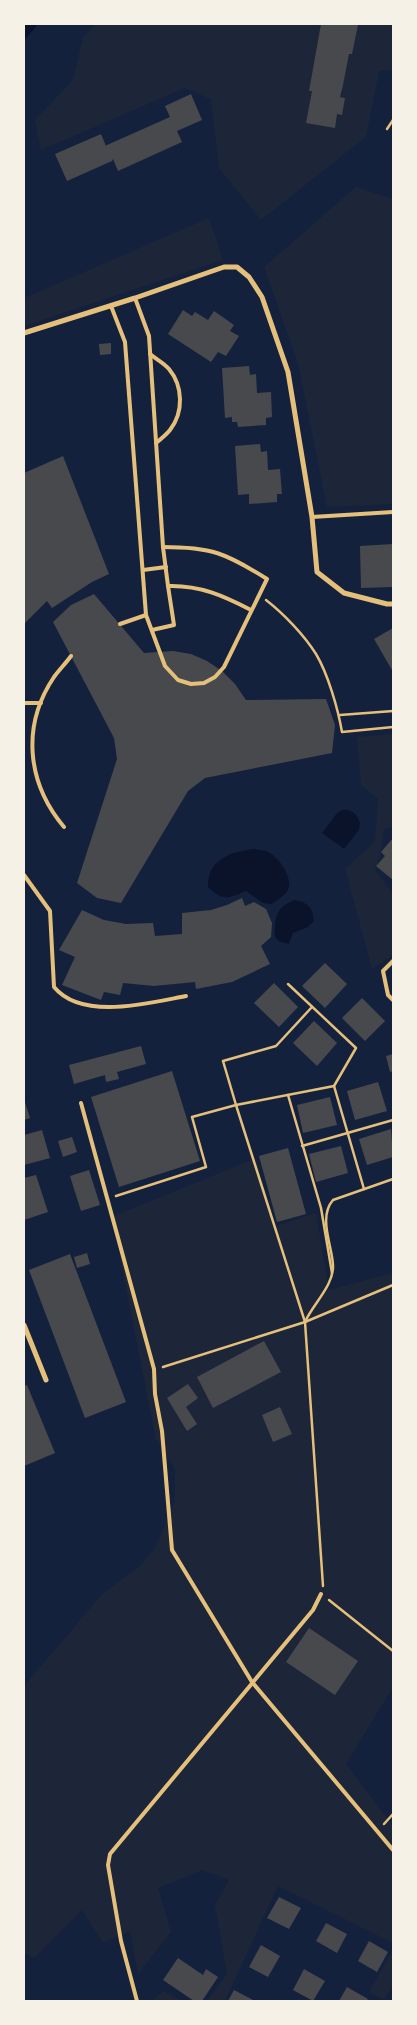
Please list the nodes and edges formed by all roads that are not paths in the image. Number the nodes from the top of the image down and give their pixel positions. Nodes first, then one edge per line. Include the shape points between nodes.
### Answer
1 (135, 298) junction
2 (111, 306) junction
3 (24, 333) edge
4 (150, 354) junction
5 (156, 443) junction
6 (393, 512) edge
7 (312, 517) junction
8 (163, 547) junction
9 (166, 567) junction
10 (143, 570) junction
11 (168, 586) junction
12 (393, 604) edge
13 (251, 610) junction
14 (146, 615) junction
15 (120, 624) dead end
16 (152, 630) junction
17 (71, 656) dead end
18 (24, 703) edge
19 (41, 704) junction
20 (64, 827) dead end
21 (24, 876) edge
22 (393, 960) edge
23 (186, 996) dead end
24 (393, 1000) edge
25 (81, 1103) dead end
26 (24, 1325) edge
27 (46, 1380) dead end
28 (322, 1594) road end
29 (252, 1682) junction
30 (393, 1850) edge
31 (137, 2001) edge

1 - 2 street
1 - 4 lane via 149,336
1 - 7 street via 224,267 237,266 249,277 262,297 288,372
2 - 3 street
2 - 10 lane via 124,342
4 - 5 lane
4 - 5 lane via 168,368 177,381 180,397 179,413 170,430
5 - 8 lane
6 - 7 lane
7 - 12 street via 317,572 344,593
8 - 9 lane
8 - 13 lane via 192,547 218,552 267,579
9 - 10 lane
9 - 11 lane
10 - 14 lane
11 - 13 lane via 204,589
11 - 16 lane via 174,625
13 - 16 lane via 224,667 204,683 184,683 173,676 165,666
14 - 15 lane
14 - 16 lane
17 - 19 lane via 54,678
18 - 19 lane
19 - 20 lane via 31,739 32,763 50,811
21 - 23 lane via 50,911 54,986 61,995 89,1006 127,1006
22 - 24 lane via 383,971 388,995
25 - 29 lane via 154,1369 172,1550
26 - 27 street
28 - 29 lane
29 - 30 lane
29 - 31 lane via 110,1854 108,1866 121,1941

